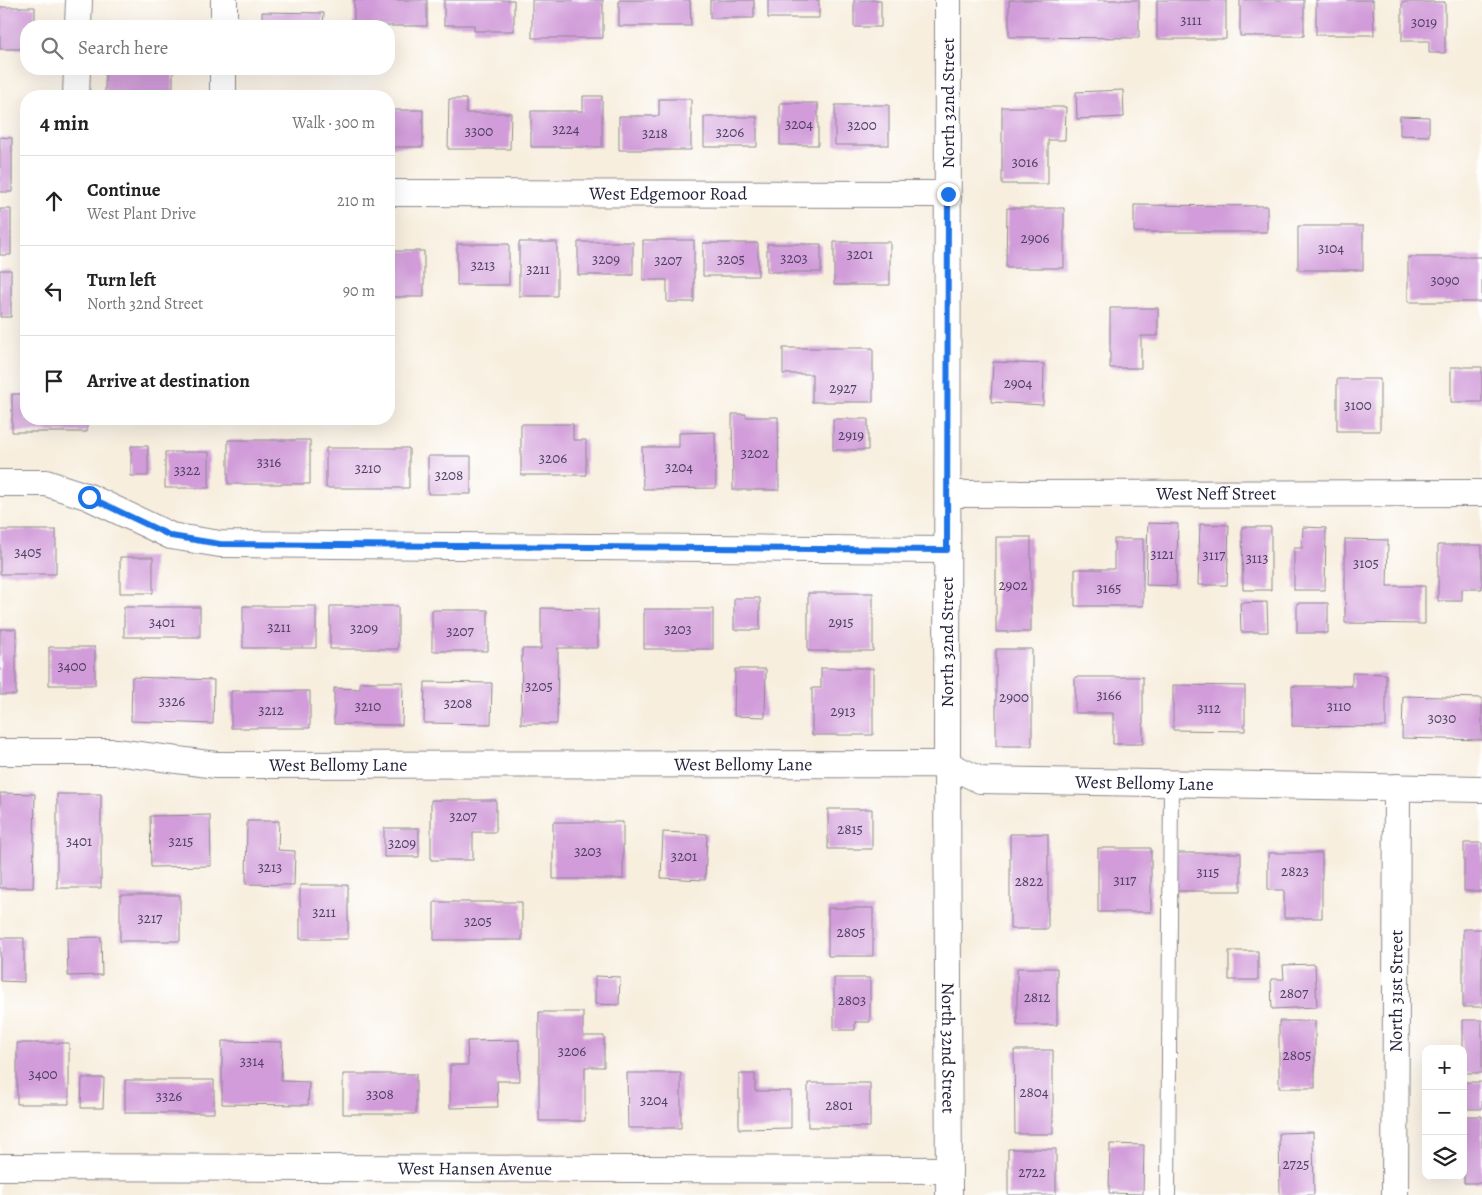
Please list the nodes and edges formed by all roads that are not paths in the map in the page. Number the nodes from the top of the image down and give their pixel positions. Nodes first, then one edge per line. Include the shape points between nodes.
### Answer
1 (79, 0) edge
2 (224, 0) edge
3 (948, 0) edge
4 (78, 20) edge
5 (224, 20) edge
6 (77, 75) edge
7 (224, 75) edge
8 (76, 90) edge
9 (224, 90) edge
10 (395, 193) edge
11 (948, 194) junction
12 (0, 484) edge
13 (1482, 493) edge
14 (948, 494) junction
15 (947, 550) junction
16 (0, 752) edge
17 (947, 764) junction
18 (1171, 784) junction
19 (1397, 787) junction
20 (1482, 789) edge
21 (0, 1167) edge
22 (949, 1183) edge
23 (1168, 1195) edge
24 (1395, 1195) edge

1 - 4 street
2 - 5 street
3 - 11 street, North 32nd Street
6 - 8 street
7 - 9 street
10 - 11 street, West Edgemoor Road
11 - 14 street, North 32nd Street
12 - 15 street via 46,483 89,497 171,536 220,544
13 - 14 street, West Neff Street
14 - 15 street, North 32nd Street
15 - 17 street, North 32nd Street
16 - 17 street, West Bellomy Lane via 116,752 216,765
17 - 18 street, West Bellomy Lane via 980,780
17 - 22 street, North 32nd Street
18 - 19 street, West Bellomy Lane
18 - 23 lane
19 - 20 street, West Bellomy Lane
19 - 24 street, North 31st Street
21 - 22 street, West Hansen Avenue

